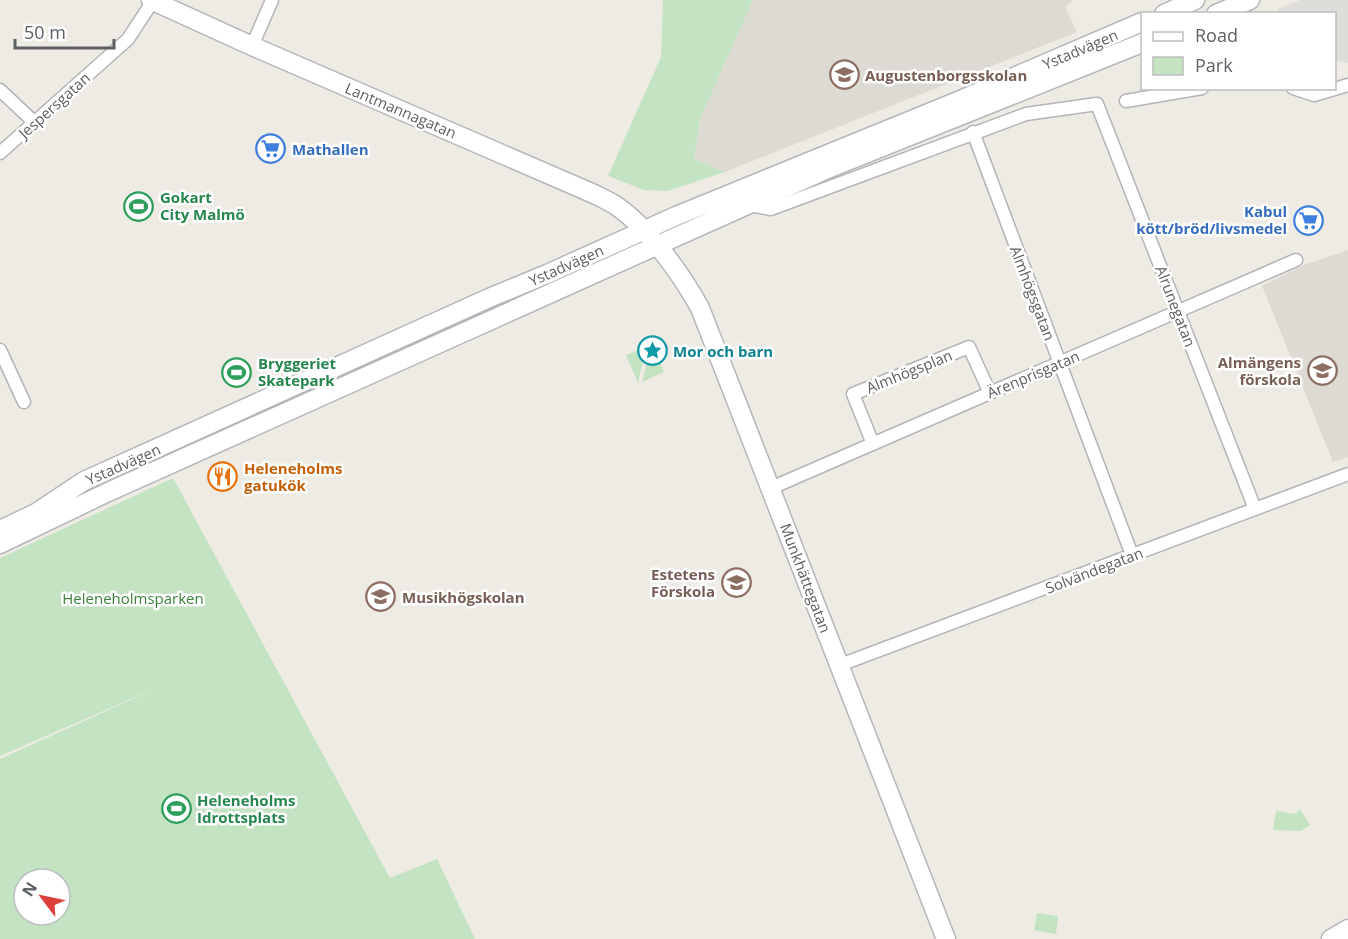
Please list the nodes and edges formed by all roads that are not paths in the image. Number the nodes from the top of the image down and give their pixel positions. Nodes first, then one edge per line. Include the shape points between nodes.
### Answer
1 (152, 0) edge
2 (272, 0) edge
3 (1195, 0) edge
4 (1242, 4) edge
5 (1168, 12) edge
6 (1221, 12) edge
7 (1141, 23) edge
8 (1141, 44) edge
9 (252, 46) junction
10 (0, 90) edge
11 (1190, 90) edge
12 (1299, 90) edge
13 (1331, 90) edge
14 (1126, 101) dead end
15 (1097, 104) joint
16 (34, 122) junction
17 (973, 132) junction
18 (0, 153) edge
19 (749, 205) junction
20 (643, 231) junction
21 (656, 245) junction
22 (1296, 260) dead end
23 (1178, 312) junction
24 (0, 350) edge
25 (1060, 363) junction
26 (990, 393) junction
27 (24, 402) dead end
28 (873, 444) junction
29 (1348, 474) edge
30 (771, 488) junction
31 (1255, 509) junction
32 (0, 530) edge
33 (0, 544) edge
34 (1132, 555) junction
35 (840, 665) junction
36 (1348, 929) edge
37 (946, 939) edge
38 (1330, 939) edge

1 - 9 main road, Lantmannagatan
1 - 16 street, Jespersgatan via 128,39
2 - 9 street
3 - 5 main road
4 - 6 main road
7 - 20 main road, Ystadvägen
8 - 19 main road, Ystadvägen via 825,170
9 - 20 main road, Lantmannagatan via 594,194 618,207
10 - 16 street
11 - 14 street
12 - 13 street via 1314,95
15 - 17 street, Ystadvägen via 1026,114
15 - 23 street, Alrunegatan
16 - 18 street, Jespersgatan
17 - 19 street, Ystadvägen via 771,209
17 - 25 street, Almhögsgatan
19 - 21 main road, Ystadvägen
20 - 21 main road, Munkhättegatan
20 - 32 main road, Ystadvägen via 84,481 36,513
21 - 30 main road, Munkhättegatan via 686,282 700,308
21 - 33 main road, Ystadvägen
22 - 23 street, Ärenprisgatan
23 - 25 street, Ärenprisgatan
23 - 31 street, Alrunegatan
24 - 27 street
25 - 26 street, Ärenprisgatan
25 - 34 street, Almhögsgatan
26 - 28 street, Ärenprisgatan
26 - 28 street, Almhögsplan via 969,347 853,394
28 - 30 street, Ärenprisgatan
29 - 31 street, Solvändegatan
30 - 35 main road, Munkhättegatan
31 - 34 street, Solvändegatan
34 - 35 street, Solvändegatan
35 - 37 main road, Munkhättegatan
36 - 38 main road

